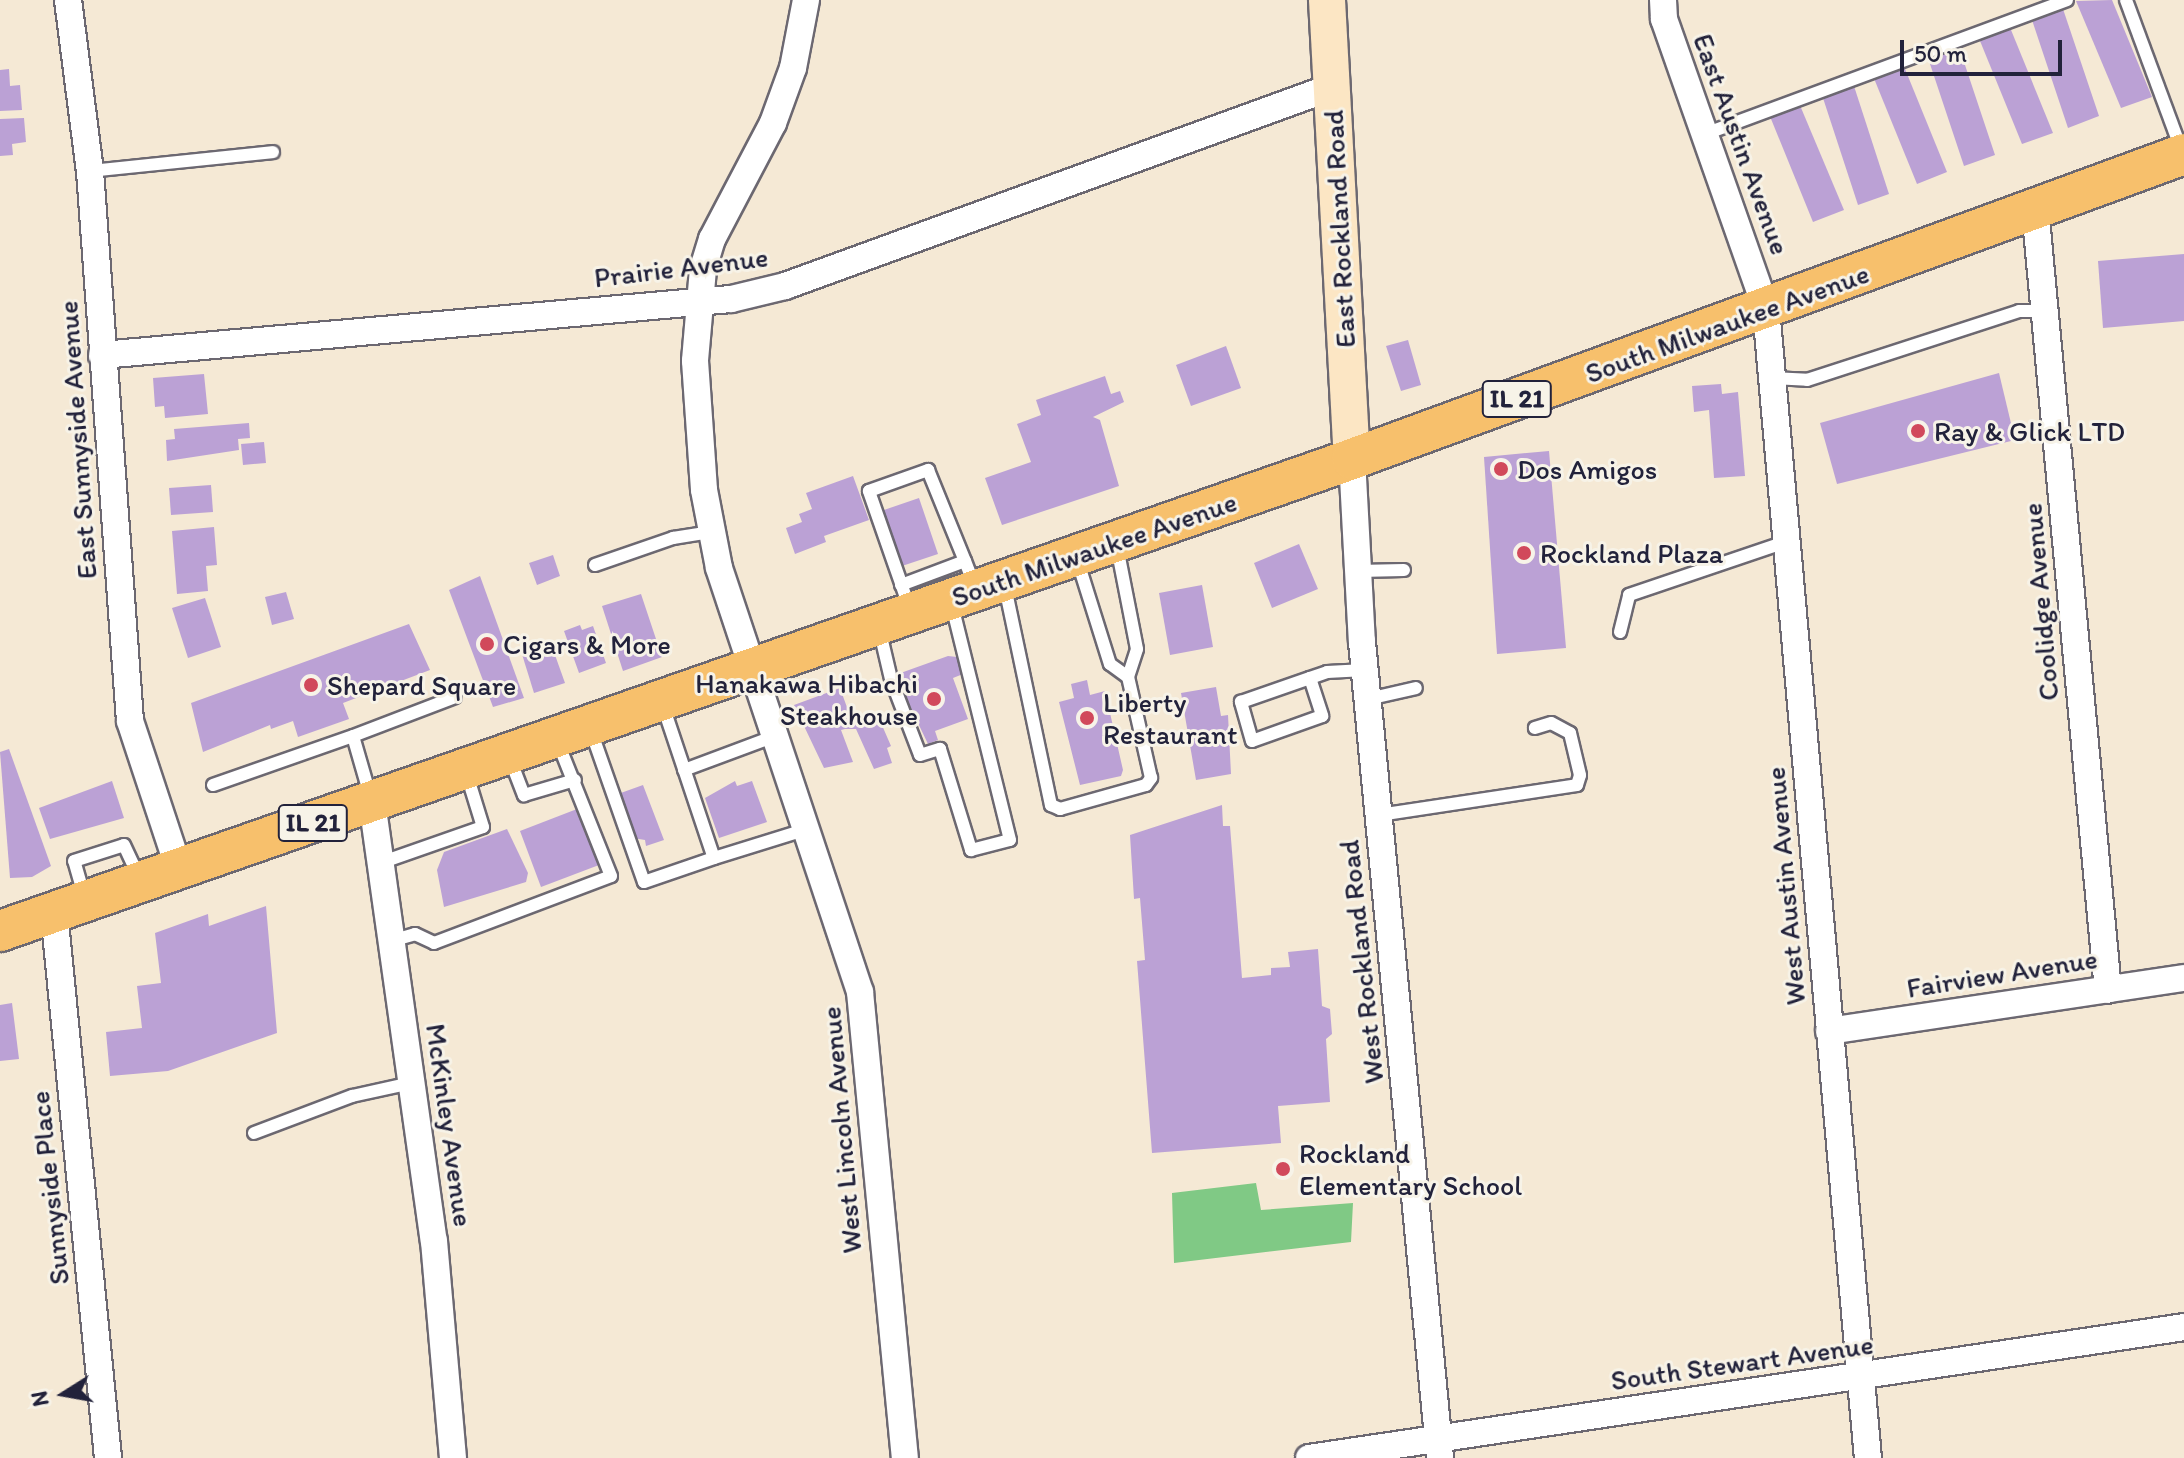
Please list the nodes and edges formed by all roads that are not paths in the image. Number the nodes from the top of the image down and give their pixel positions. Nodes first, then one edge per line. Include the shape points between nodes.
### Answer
1 (68, 0) edge
2 (806, 0) edge
3 (1327, 0) edge
4 (1663, 0) edge
5 (2067, 0) edge
6 (2126, 0) edge
7 (1332, 87) junction
8 (1705, 134) junction
9 (273, 152) dead end
10 (2184, 154) edge
11 (90, 171) junction
12 (2035, 208) junction
13 (700, 302) junction
14 (1766, 309) junction
15 (2045, 311) junction
16 (102, 355) junction
17 (1772, 378) junction
18 (1352, 459) junction
19 (712, 532) junction
20 (1116, 541) junction
21 (1786, 542) junction
22 (1076, 555) junction
23 (595, 565) dead end
24 (1404, 570) dead end
25 (1358, 571) junction
26 (974, 582) junction
27 (897, 607) junction
28 (1620, 632) dead end
29 (752, 668) junction
30 (1365, 670) junction
31 (1128, 677) junction
32 (1310, 678) junction
33 (1416, 688) dead end
34 (455, 697) dead end
35 (1368, 699) junction
36 (661, 700) junction
37 (1535, 728) dead end
38 (572, 731) junction
39 (353, 736) junction
40 (775, 736) junction
41 (508, 754) junction
42 (465, 769) junction
43 (684, 770) junction
44 (575, 780) junction
45 (213, 785) dead end
46 (372, 802) junction
47 (1379, 815) junction
48 (807, 829) junction
49 (714, 858) junction
50 (380, 863) junction
51 (179, 869) junction
52 (70, 907) junction
53 (0, 931) edge
54 (391, 941) junction
55 (2184, 978) edge
56 (2108, 990) junction
57 (1829, 1031) junction
58 (411, 1083) junction
59 (254, 1133) dead end
60 (2184, 1327) edge
61 (1862, 1378) junction
62 (1440, 1448) edge
63 (108, 1458) edge
64 (453, 1458) edge
65 (905, 1458) edge
66 (1309, 1458) edge
67 (1868, 1458) edge

1 - 11 street, East Sunnyside Avenue
2 - 13 street, West Lincoln Avenue via 793,68 773,123 712,239
3 - 7 street, East Rockland Road
4 - 8 street, East Austin Avenue via 1664,19
5 - 8 lane
6 - 10 lane
7 - 13 street, Prairie Avenue via 785,286
7 - 18 street, East Rockland Road
8 - 14 street, East Austin Avenue
9 - 11 lane
10 - 12 main road, South Milwaukee Avenue / IL 21
11 - 16 street, East Sunnyside Avenue
12 - 14 main road, South Milwaukee Avenue / IL 21
12 - 15 street, Coolidge Avenue
13 - 16 street, Prairie Avenue
13 - 19 street, West Lincoln Avenue via 695,361
14 - 17 street, West Austin Avenue
14 - 18 main road, South Milwaukee Avenue / IL 21
15 - 17 lane via 2019,311 1807,380
15 - 56 street, Coolidge Avenue
16 - 51 street, East Sunnyside Avenue via 130,721
17 - 21 street, West Austin Avenue
18 - 20 main road, South Milwaukee Avenue / IL 21
18 - 25 street, West Rockland Road
19 - 23 lane via 673,538
19 - 29 street, West Lincoln Avenue
20 - 22 main road, South Milwaukee Avenue / IL 21
20 - 31 lane via 1137,649
21 - 28 lane via 1629,595
21 - 57 street, West Austin Avenue
22 - 26 main road, South Milwaukee Avenue / IL 21
22 - 31 lane via 1110,664
24 - 25 lane
25 - 30 street, West Rockland Road
26 - 27 main road, South Milwaukee Avenue / IL 21
26 - 27 lane via 925,470 867,493
26 - 27 lane via 1010,840 971,850 940,749 920,755 891,679
26 - 31 lane via 1055,809 1150,783
27 - 29 main road, South Milwaukee Avenue / IL 21
29 - 36 main road, South Milwaukee Avenue / IL 21
29 - 40 street, West Lincoln Avenue
30 - 32 lane
30 - 35 street, West Rockland Road
32 - 32 lane via 1320,718 1252,741 1240,707
33 - 35 lane
34 - 39 lane
35 - 47 street, West Rockland Road
36 - 38 main road, South Milwaukee Avenue / IL 21
36 - 43 lane
37 - 47 lane via 1551,723 1570,733 1580,775 1577,785
38 - 41 main road, South Milwaukee Avenue / IL 21
38 - 44 lane
38 - 49 lane via 644,882
39 - 45 lane
39 - 46 lane
40 - 43 lane
40 - 48 street, West Lincoln Avenue
41 - 42 main road, South Milwaukee Avenue / IL 21
41 - 44 lane via 524,795
42 - 46 main road, South Milwaukee Avenue / IL 21
42 - 50 lane via 483,827
43 - 49 lane
44 - 54 lane via 609,878 434,943 415,934
46 - 50 street, McKinley Avenue
46 - 51 main road, South Milwaukee Avenue / IL 21
47 - 62 street, West Rockland Road
48 - 49 lane
48 - 65 street, West Lincoln Avenue via 860,992
50 - 54 street, McKinley Avenue
51 - 52 main road, South Milwaukee Avenue / IL 21
52 - 53 main road, South Milwaukee Avenue / IL 21
52 - 63 street, Sunnyside Place
54 - 58 street, McKinley Avenue
55 - 56 street, Fairview Avenue
56 - 57 street, Fairview Avenue
57 - 61 street, West Austin Avenue
58 - 59 lane via 352,1096
58 - 64 street, McKinley Avenue via 434,1241
60 - 61 street, South Stewart Avenue
61 - 62 street, South Stewart Avenue
61 - 67 street, West Austin Avenue
62 - 66 street, South Stewart Avenue

